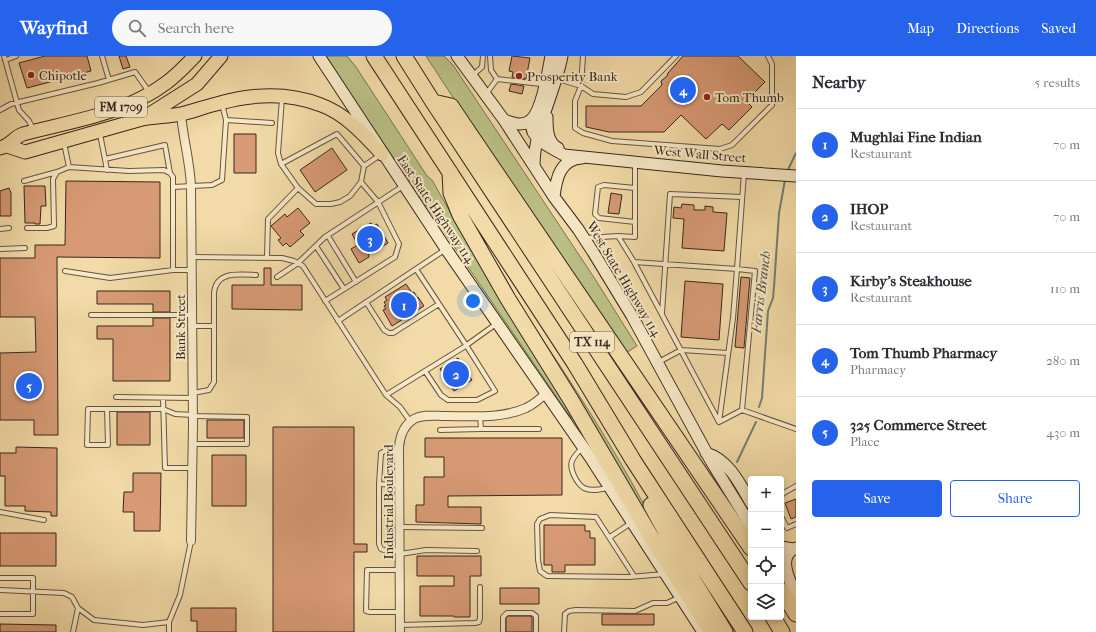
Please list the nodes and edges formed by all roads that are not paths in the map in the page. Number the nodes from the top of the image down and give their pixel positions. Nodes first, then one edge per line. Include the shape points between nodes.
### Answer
1 (16, 56) edge
2 (102, 56) edge
3 (195, 56) edge
4 (221, 56) edge
5 (319, 56) edge
6 (374, 56) edge
7 (404, 56) edge
8 (457, 56) edge
9 (483, 56) edge
10 (490, 56) edge
11 (551, 56) edge
12 (562, 56) edge
13 (583, 56) edge
14 (676, 56) edge
15 (768, 56) edge
16 (5, 58) edge
17 (472, 76) junction
18 (551, 77) junction
19 (497, 79) junction
20 (109, 80) junction
21 (197, 84) junction
22 (581, 86) junction
23 (150, 93) junction
24 (486, 94) junction
25 (282, 96) junction
26 (221, 102) junction
27 (433, 102) junction
28 (18, 103) junction
29 (547, 106) junction
30 (0, 110) edge
31 (181, 114) junction
32 (142, 119) junction
33 (226, 120) junction
34 (504, 120) junction
35 (532, 120) junction
36 (272, 123) dead end
37 (99, 131) junction
38 (34, 132) junction
39 (537, 137) junction
40 (64, 141) junction
41 (4, 147) edge
42 (382, 154) junction
43 (601, 158) junction
44 (105, 159) junction
45 (634, 162) junction
46 (281, 164) junction
47 (364, 166) junction
48 (534, 166) junction
49 (69, 167) junction
50 (107, 170) junction
51 (57, 172) junction
52 (450, 172) junction
53 (744, 172) junction
54 (170, 173) junction
55 (796, 176) edge
56 (24, 181) dead end
57 (361, 182) junction
58 (192, 186) junction
59 (403, 186) junction
60 (173, 187) junction
61 (298, 188) junction
62 (634, 188) junction
63 (554, 197) junction
64 (742, 197) junction
65 (378, 202) junction
66 (634, 222) junction
67 (0, 228) edge
68 (9, 228) dead end
69 (27, 228) dead end
70 (328, 236) junction
71 (618, 236) junction
72 (583, 238) junction
73 (316, 246) junction
74 (25, 248) dead end
75 (0, 249) edge
76 (446, 249) junction
77 (192, 257) junction
78 (267, 257) junction
79 (634, 262) junction
80 (298, 263) junction
81 (664, 264) junction
82 (416, 269) junction
83 (737, 269) junction
84 (173, 270) junction
85 (192, 270) junction
86 (66, 271) dead end
87 (256, 274) dead end
88 (277, 277) dead end
89 (356, 282) junction
90 (344, 289) junction
91 (325, 301) junction
92 (366, 302) junction
93 (439, 304) junction
94 (662, 314) junction
95 (91, 315) dead end
96 (192, 315) junction
97 (338, 321) junction
98 (497, 323) junction
99 (192, 326) junction
100 (214, 326) junction
101 (466, 345) junction
102 (680, 350) junction
103 (728, 353) junction
104 (657, 363) junction
105 (425, 371) junction
106 (546, 394) junction
107 (192, 395) junction
108 (386, 395) junction
109 (116, 397) dead end
110 (163, 398) junction
111 (107, 409) junction
112 (163, 409) junction
113 (742, 410) junction
114 (193, 415) junction
115 (480, 416) junction
116 (410, 422) junction
117 (719, 422) junction
118 (481, 429) junction
119 (540, 429) dead end
120 (796, 429) edge
121 (440, 430) dead end
122 (192, 444) junction
123 (583, 448) junction
124 (399, 451) junction
125 (706, 453) junction
126 (633, 460) junction
127 (192, 468) junction
128 (379, 484) junction
129 (399, 484) junction
130 (796, 486) edge
131 (609, 488) junction
132 (784, 493) edge
133 (748, 498) edge
134 (0, 512) edge
135 (44, 520) dead end
136 (748, 521) edge
137 (784, 521) edge
138 (632, 523) junction
139 (796, 524) edge
140 (400, 527) junction
141 (482, 528) dead end
142 (610, 536) junction
143 (191, 541) joint
144 (748, 544) edge
145 (784, 547) edge
146 (794, 549) edge
147 (477, 551) dead end
148 (400, 552) junction
149 (400, 570) junction
150 (665, 574) junction
151 (634, 576) junction
152 (0, 578) edge
153 (748, 578) edge
154 (784, 578) edge
155 (480, 586) dead end
156 (0, 590) edge
157 (33, 590) junction
158 (791, 593) edge
159 (680, 597) junction
160 (78, 608) junction
161 (400, 612) junction
162 (0, 614) edge
163 (796, 614) edge
164 (775, 620) edge
165 (169, 622) junction
166 (400, 628) edge
167 (73, 632) edge
168 (169, 632) edge
169 (503, 632) edge
170 (536, 632) edge
171 (564, 632) edge
172 (703, 632) edge
173 (712, 632) edge
174 (725, 632) edge
175 (745, 632) edge
176 (782, 632) edge

1 - 16 lane
2 - 20 lane
3 - 23 main road, FM 1709
4 - 21 main road, FM 1709
5 - 42 main road, East State Highway 114
6 - 52 highway, TX 114
7 - 27 highway, TX 114
8 - 17 main road, West State Highway 114
9 - 17 lane via 482,67
10 - 19 lane via 491,70
11 - 18 main road
12 - 18 main road
13 - 22 lane
14 - 22 lane via 641,92 626,97 593,94
15 - 22 lane via 772,64 772,105 732,145 720,149 612,142 583,133 575,128 575,101
16 - 28 lane
17 - 24 main road, West State Highway 114
18 - 19 lane via 541,84
18 - 22 lane
18 - 29 main road
18 - 35 main road
19 - 24 lane
20 - 23 lane via 135,72
20 - 28 lane
21 - 31 main road via 188,94
21 - 32 main road, FM 1709
23 - 38 main road, FM 1709 via 109,112
24 - 34 main road, West State Highway 114
25 - 26 main road via 260,95
25 - 42 main road via 322,105 336,112 359,130
25 - 46 lane via 278,153
26 - 31 main road
26 - 33 lane
27 - 144 highway via 451,106
27 - 153 highway, TX 114
28 - 30 lane
28 - 38 lane
29 - 39 main road
29 - 43 main road via 547,131 556,148
31 - 32 main road
31 - 58 street, Bank Street
32 - 37 main road, FM 1709
33 - 36 lane
33 - 58 lane via 222,180 212,185
34 - 35 main road via 521,124
34 - 48 main road, West State Highway 114
35 - 39 main road via 533,132
37 - 40 main road, FM 1709
37 - 44 lane
38 - 41 main road, FM 1709 via 20,135
39 - 43 main road via 564,155
39 - 48 main road
40 - 41 main road, FM 1709 via 25,152
40 - 49 lane
42 - 47 lane
42 - 59 main road, East State Highway 114
43 - 45 main road, West Wall Street
43 - 63 main road via 578,158 570,161 556,178
44 - 50 lane
44 - 54 lane via 165,145
45 - 53 main road, West Wall Street
45 - 62 lane
46 - 47 lane via 337,134
46 - 61 lane
47 - 57 lane
48 - 63 main road, West State Highway 114
49 - 50 lane
49 - 51 lane
50 - 54 lane via 164,170
51 - 56 lane
51 - 69 lane via 54,179 54,226
52 - 126 highway, TX 114 via 575,364
52 - 173 highway via 451,193 460,215 650,535
53 - 55 main road, West Wall Street
53 - 64 lane
54 - 60 lane via 173,177
57 - 61 lane via 350,196 330,204 316,204
57 - 65 lane
58 - 60 lane
58 - 77 street, Bank Street
59 - 65 lane
59 - 76 main road, East State Highway 114
60 - 84 lane
61 - 78 lane via 268,219
62 - 66 lane
62 - 66 lane via 604,185 598,187 595,214 599,218
63 - 72 main road, West State Highway 114
64 - 81 lane via 670,194
64 - 83 lane
65 - 70 lane
65 - 89 lane via 399,244 395,257
66 - 71 lane via 634,237
67 - 68 lane
70 - 73 lane
70 - 89 lane
71 - 72 lane
71 - 79 lane
72 - 104 main road, West State Highway 114 via 632,316
73 - 80 lane
73 - 90 lane
74 - 75 lane
76 - 82 lane
76 - 98 main road, East State Highway 114
77 - 78 lane
77 - 85 street, Bank Street
78 - 80 lane
79 - 81 lane
79 - 94 lane
80 - 88 lane
80 - 91 lane via 303,266
81 - 83 lane
81 - 94 lane
82 - 92 lane
82 - 93 lane
83 - 103 lane
83 - 113 lane via 755,271
84 - 85 lane
84 - 86 lane via 110,278
85 - 96 street, Bank Street
87 - 100 lane via 226,275 219,281 214,289
89 - 90 lane
90 - 91 lane
91 - 97 lane
92 - 93 lane via 384,330 389,333 393,333
92 - 97 lane
93 - 101 lane
94 - 102 lane
95 - 96 lane
96 - 99 street, Bank Street
97 - 108 lane
98 - 101 lane
98 - 106 main road, East State Highway 114
99 - 100 lane
99 - 107 street, Bank Street
100 - 107 lane via 214,382 209,390
101 - 105 lane
101 - 105 lane via 495,391 477,400 448,400 441,395
102 - 103 lane
102 - 104 lane
102 - 117 lane
103 - 117 lane
104 - 125 main road, West State Highway 114
105 - 108 lane
106 - 115 street via 519,411
106 - 123 main road
107 - 110 lane
107 - 114 street, Bank Street
108 - 116 lane via 400,407
109 - 110 lane
110 - 112 lane
111 - 111 lane via 108,445 87,445 88,409
111 - 112 lane
112 - 114 lane via 175,414
112 - 127 lane via 165,468
113 - 117 lane
113 - 120 lane
114 - 122 street, Bank Street
114 - 122 lane via 247,416 247,444
115 - 116 street via 425,416
115 - 118 lane
116 - 124 street, Industrial Boulevard via 400,439
118 - 119 lane
118 - 121 lane
122 - 127 street, Bank Street
123 - 131 main road
123 - 131 lane via 572,460 574,477 583,488
124 - 128 lane via 381,453
124 - 129 street, Industrial Boulevard
125 - 133 main road via 723,461
125 - 136 main road, West State Highway 114
126 - 174 highway via 638,481
126 - 175 highway, TX 114
127 - 143 street, Bank Street
128 - 129 lane
128 - 148 lane via 380,549
129 - 140 street, Industrial Boulevard
130 - 132 lane
131 - 138 main road
134 - 135 lane
137 - 139 lane via 788,528
138 - 142 lane
138 - 150 main road
140 - 141 lane
140 - 148 street, Industrial Boulevard
142 - 151 lane
142 - 151 lane via 596,517 540,518 537,524 540,571 547,576
143 - 165 lane via 180,596
145 - 146 main road
146 - 158 main road via 788,555 785,567
147 - 148 lane
148 - 149 street, Industrial Boulevard
149 - 161 street, Industrial Boulevard
149 - 161 lane via 367,570 366,611
150 - 151 lane
150 - 159 main road
152 - 157 lane via 33,578
154 - 158 main road
155 - 166 lane via 479,622
156 - 157 lane
157 - 160 lane via 64,593 72,598
157 - 162 lane via 33,614
158 - 163 highway
159 - 171 lane via 667,603 653,603 635,611 569,611 565,614
159 - 172 main road
160 - 165 lane via 94,620 143,625
160 - 167 lane
161 - 166 street, Industrial Boulevard
164 - 176 highway
165 - 168 lane
169 - 170 lane via 503,617 507,613 532,613 536,616

